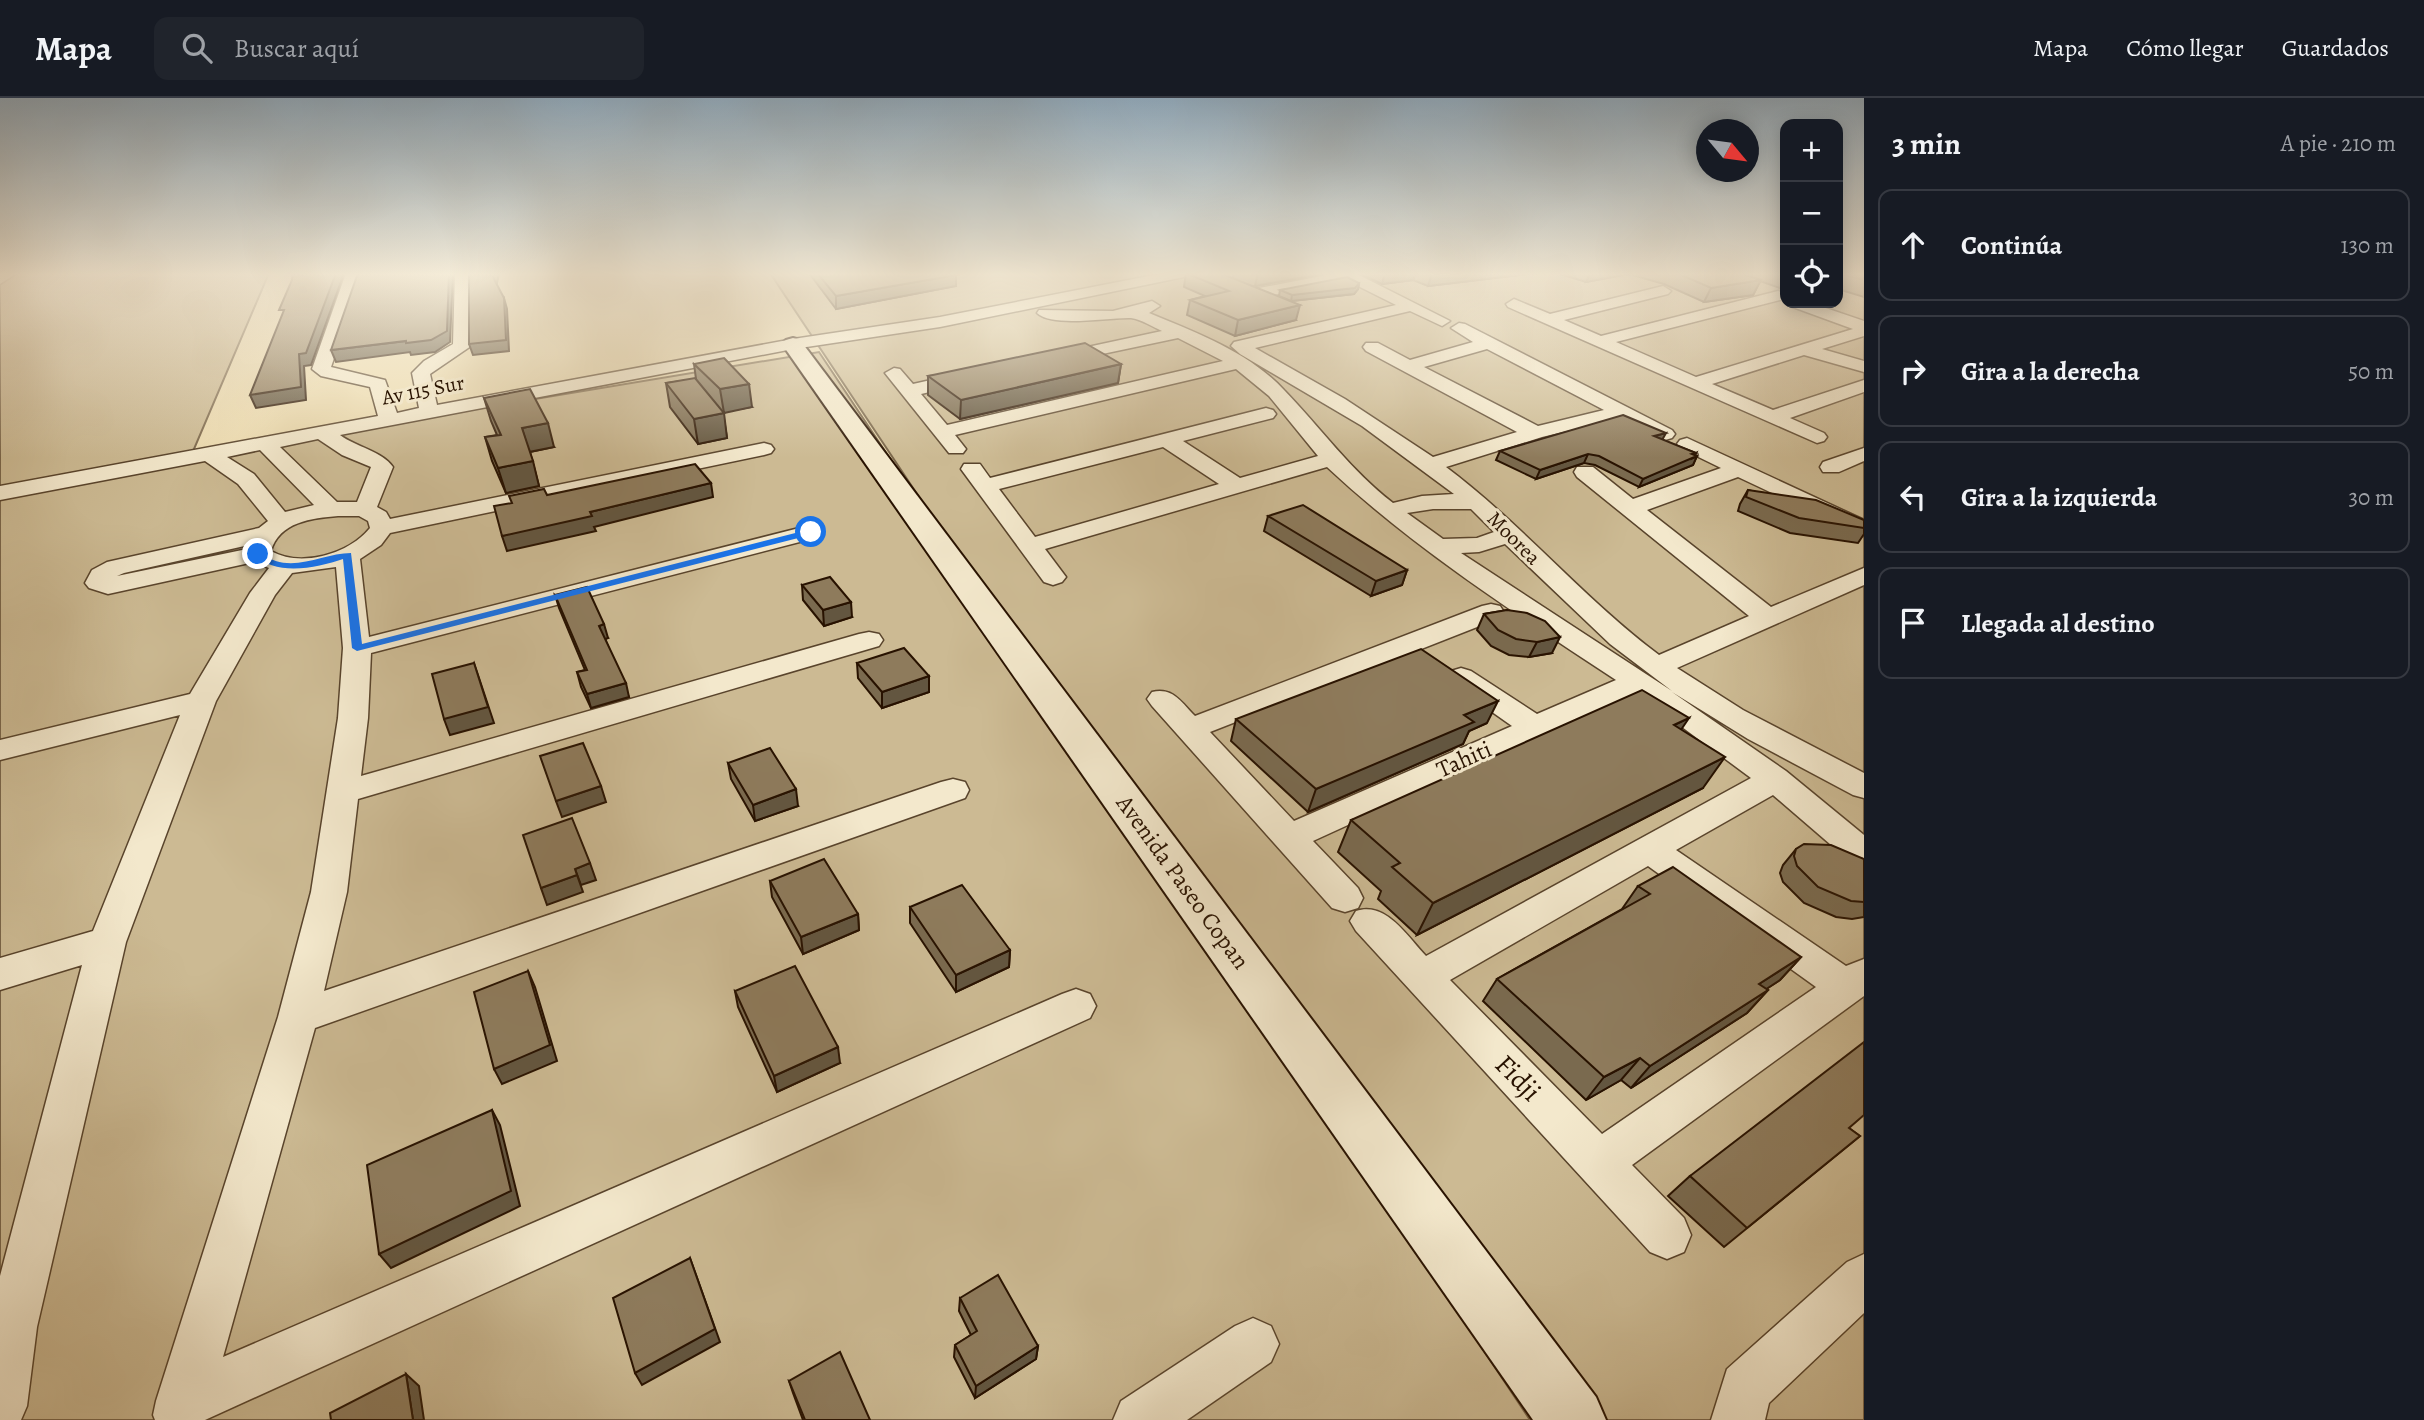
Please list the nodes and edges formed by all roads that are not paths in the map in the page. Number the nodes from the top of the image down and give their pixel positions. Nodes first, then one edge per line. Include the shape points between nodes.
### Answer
1 (333, 335) edge
2 (462, 335) edge
3 (860, 335) edge
4 (1157, 335) edge
5 (1197, 335) edge
6 (1302, 335) edge
7 (1472, 335) edge
8 (1586, 335) edge
9 (1626, 335) edge
10 (1847, 335) edge
11 (1601, 341) junction
12 (1489, 343) junction
13 (793, 344) junction
14 (1372, 347) dead end
15 (1805, 349) junction
16 (1089, 352) junction
17 (1239, 355) junction
18 (1037, 363) edge
19 (1408, 366) junction
20 (426, 367) junction
21 (1864, 367) edge
22 (894, 373) dead end
23 (986, 374) edge
24 (357, 378) junction
25 (1696, 383) junction
26 (1144, 385) junction
27 (1864, 386) edge
28 (908, 391) junction
29 (429, 412) junction
30 (1622, 412) junction
31 (1266, 414) dead end
32 (1773, 417) junction
33 (388, 420) junction
34 (321, 432) junction
35 (942, 432) junction
36 (1535, 433) junction
37 (1665, 433) edge
38 (1817, 437) dead end
39 (1166, 439) junction
40 (264, 443) junction
41 (1687, 444) dead end
42 (764, 449) dead end
43 (209, 454) junction
44 (1864, 454) edge
45 (1331, 459) junction
46 (1430, 465) junction
47 (1831, 467) dead end
48 (1739, 468) junction
49 (973, 471) junction
50 (1585, 472) dead end
51 (1236, 486) junction
52 (0, 493) edge
53 (1476, 502) junction
54 (1630, 508) junction
55 (331, 509) junction
56 (1390, 511) junction
57 (373, 519) junction
58 (1864, 529) edge
59 (811, 532) dead end
60 (1509, 535) junction
61 (273, 544) junction
62 (1030, 546) junction
63 (1438, 547) junction
64 (347, 555) junction
65 (166, 565) dead end
66 (1864, 576) edge
67 (1053, 577) dead end
68 (1491, 612) edge
69 (1768, 618) junction
70 (869, 640) dead end
71 (1410, 643) junction
72 (357, 648) junction
73 (1647, 674) junction
74 (1162, 699) dead end
75 (201, 701) junction
76 (1535, 727) junction
77 (1189, 729) junction
78 (0, 750) edge
79 (1859, 778) edge
80 (1775, 779) junction
81 (953, 790) dead end
82 (344, 792) junction
83 (1290, 837) junction
84 (1650, 850) junction
85 (1864, 854) edge
86 (107, 942) junction
87 (0, 974) edge
88 (1422, 977) junction
89 (1855, 981) edge
90 (1076, 1006) dead end
91 (298, 1017) junction
92 (1598, 1163) junction
93 (1667, 1235) dead end
94 (1864, 1279) edge
95 (6, 1330) edge
96 (1253, 1344) dead end
97 (0, 1406) edge
98 (181, 1410) edge
99 (1140, 1420) edge
100 (1573, 1420) edge
101 (1738, 1420) edge

1 - 24 street via 321,369
2 - 20 street via 462,345 452,355
3 - 13 street, Av 115 Sur
4 - 16 street
5 - 17 street
6 - 17 street
7 - 12 street
8 - 11 street
9 - 11 street
10 - 15 street
11 - 25 street
12 - 19 street
12 - 30 street
13 - 29 street, Av 115 Sur
13 - 100 main road, Avenida Paseo Copan
14 - 19 street
15 - 21 street
15 - 25 street
16 - 18 street
16 - 26 street
17 - 26 street
17 - 45 street
17 - 46 street, Moorea via 1329,395
19 - 36 street
20 - 24 street
20 - 29 street via 421,373
22 - 28 street
23 - 28 street
24 - 33 street via 378,384
25 - 32 street
26 - 35 street
27 - 32 street
28 - 35 street
29 - 33 street, Av 115 Sur
30 - 36 street
30 - 37 street
31 - 39 street
32 - 38 street
33 - 34 street, Av 115 Sur
34 - 40 street, Av 115 Sur
34 - 57 street via 382,467
35 - 49 street
36 - 46 street
39 - 49 street
39 - 51 street
40 - 43 street, Av 115 Sur
40 - 55 street
41 - 48 street
42 - 57 street
43 - 52 street, Av 115 Sur
43 - 61 street via 246,479
44 - 47 street
45 - 51 street
45 - 56 street
46 - 53 street, Moorea
48 - 54 street
48 - 58 street
49 - 62 street
50 - 54 street
51 - 62 street
53 - 56 street via 1416,503
53 - 60 street, Moorea
54 - 69 street
55 - 57 street
55 - 61 street
56 - 63 street
57 - 64 street via 378,536
59 - 72 street
60 - 63 street via 1479,545
60 - 73 street, Moorea
61 - 64 street via 325,562
61 - 65 street
61 - 75 street via 263,593
62 - 67 street
63 - 73 street via 1483,581
64 - 72 street
66 - 69 street, Tahiti
68 - 71 street
69 - 73 street, Tahiti
70 - 82 street
71 - 76 street
71 - 77 street
72 - 82 street
73 - 76 street, Tahiti
73 - 79 street, Moorea via 1778,743
73 - 80 street
74 - 77 street, Fidji
75 - 78 street
75 - 86 street
76 - 83 street, Tahiti
77 - 83 street, Fidji
80 - 84 street
80 - 85 street
81 - 91 street
82 - 91 street via 329,892
83 - 88 street, Fidji
84 - 88 street
84 - 89 street
86 - 87 street
86 - 95 street
88 - 92 street, Fidji
89 - 92 street
90 - 98 street
91 - 98 street
92 - 93 street, Fidji
94 - 101 street via 1746,1388
95 - 97 street
96 - 99 street

